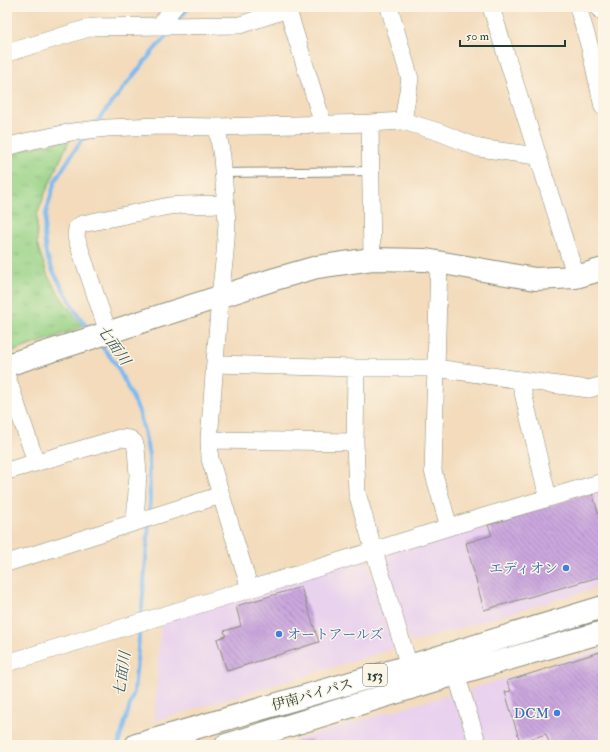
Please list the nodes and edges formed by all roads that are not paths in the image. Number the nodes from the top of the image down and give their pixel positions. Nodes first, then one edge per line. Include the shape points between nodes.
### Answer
1 (174, 7) edge
2 (389, 7) edge
3 (491, 7) edge
4 (578, 7) edge
5 (287, 8) edge
6 (161, 26) junction
7 (7, 54) edge
8 (603, 107) edge
9 (403, 121) junction
10 (370, 123) junction
11 (323, 124) junction
12 (217, 127) junction
13 (7, 147) edge
14 (537, 156) junction
15 (371, 171) junction
16 (224, 174) junction
17 (225, 204) junction
18 (372, 259) junction
19 (440, 262) junction
20 (603, 269) edge
21 (576, 277) junction
22 (220, 297) junction
23 (99, 335) junction
24 (215, 364) junction
25 (7, 365) edge
26 (356, 368) junction
27 (436, 368) junction
28 (7, 377) edge
29 (520, 380) junction
30 (603, 385) edge
31 (208, 440) junction
32 (355, 442) junction
33 (36, 462) junction
34 (7, 471) edge
35 (603, 482) edge
36 (221, 495) junction
37 (548, 498) junction
38 (137, 522) junction
39 (449, 527) junction
40 (374, 551) junction
41 (7, 563) edge
42 (250, 590) junction
43 (603, 607) edge
44 (603, 632) edge
45 (7, 663) edge
46 (409, 666) junction
47 (456, 674) junction
48 (142, 743) edge
49 (226, 745) edge
50 (478, 745) edge

1 - 6 street
2 - 9 street via 410,79
3 - 14 street
4 - 8 street
5 - 6 street via 240,24
5 - 11 street
6 - 7 street via 92,27
9 - 10 street
9 - 14 street via 479,148
10 - 11 street
10 - 15 street
11 - 12 street
12 - 13 street via 158,126 77,131
12 - 16 street
14 - 21 street
15 - 16 lane
15 - 18 street
16 - 17 street
17 - 22 street via 225,253
17 - 23 street via 170,206 82,224 77,228 76,237
18 - 19 main road
18 - 22 main road via 317,267
19 - 21 main road via 535,279
19 - 27 street
20 - 21 main road
22 - 23 main road
22 - 24 street
23 - 25 main road
24 - 26 street
24 - 31 street
26 - 27 street
26 - 32 street
27 - 29 street
27 - 39 street via 433,471
28 - 33 street
29 - 30 street via 589,389
29 - 37 street
31 - 32 street
31 - 36 street via 210,459
32 - 40 street via 357,493
33 - 34 street
33 - 38 street via 120,438 130,439 136,448
35 - 37 street
36 - 38 street
36 - 42 street
37 - 39 street
38 - 41 street
39 - 40 street
40 - 42 street
40 - 46 street
42 - 45 street
43 - 46 main road, 伊南バイパス / 153
44 - 47 main road, 伊南バイパス / 153
46 - 48 main road, 伊南バイパス / 153
47 - 49 main road, 伊南バイパス / 153
47 - 50 street

